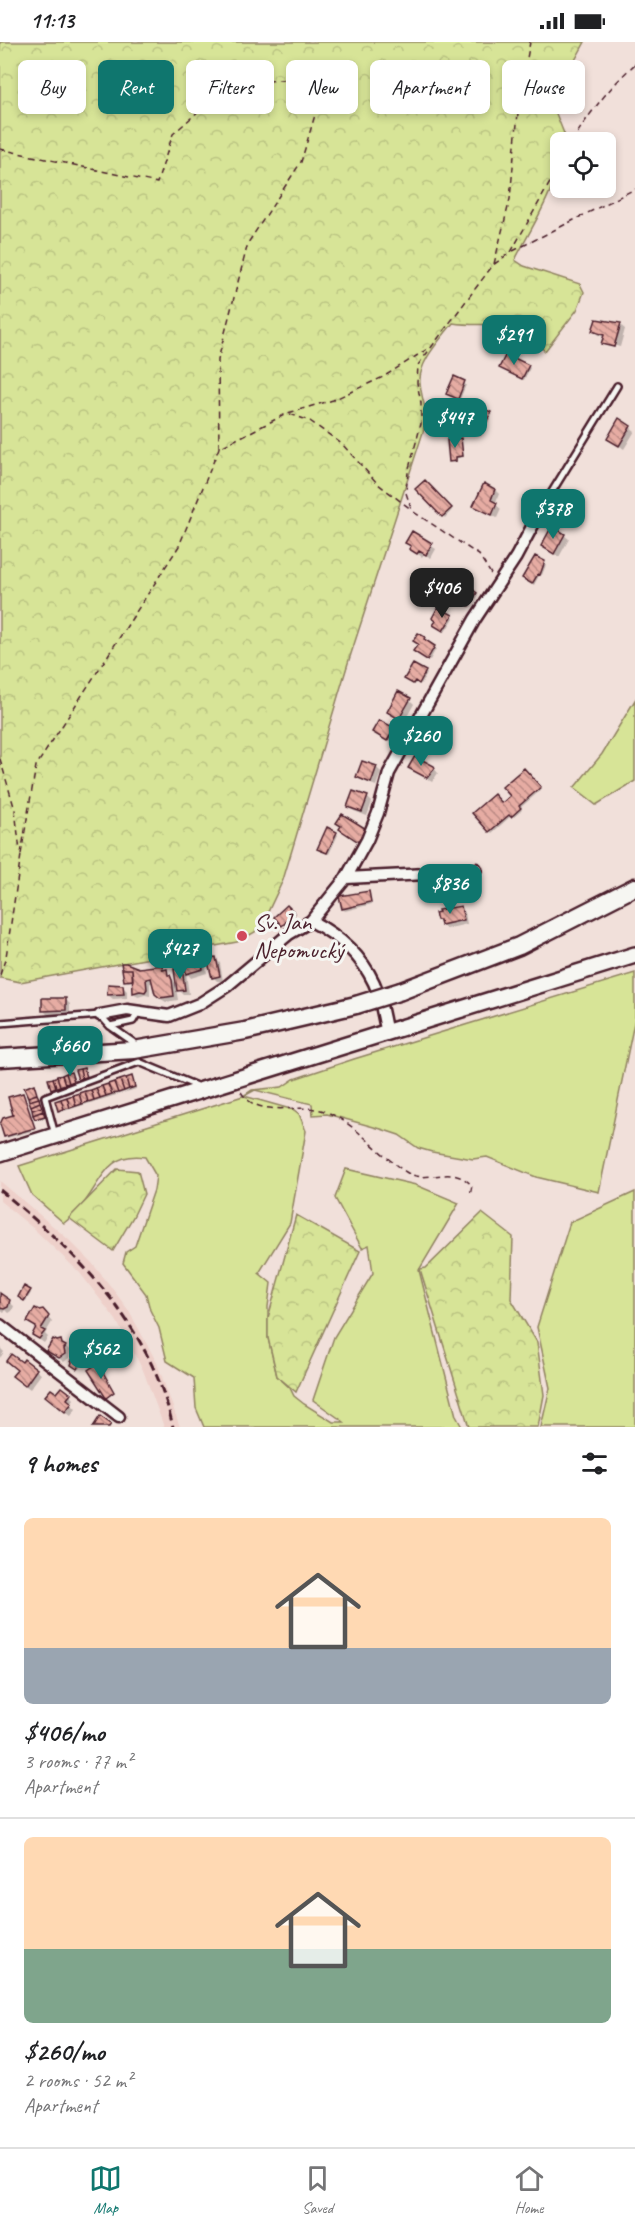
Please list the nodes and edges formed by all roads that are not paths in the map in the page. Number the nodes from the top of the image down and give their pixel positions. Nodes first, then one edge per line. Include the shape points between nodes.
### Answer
1 (617, 387) dead end
2 (542, 508) joint
3 (476, 868) dead end
4 (346, 878) junction
5 (635, 887) edge
6 (312, 921) junction
7 (635, 955) edge
8 (139, 1012) junction
9 (100, 1015) junction
10 (0, 1023) edge
11 (110, 1026) junction
12 (387, 1033) junction
13 (189, 1040) junction
14 (133, 1042) junction
15 (0, 1049) edge
16 (0, 1058) edge
17 (206, 1090) junction
18 (56, 1136) junction
19 (0, 1153) edge
20 (0, 1325) edge
21 (119, 1417) dead end

1 - 2 lane
2 - 4 street via 389,773 367,840
3 - 4 street via 466,873
4 - 6 street
5 - 13 main road, bridge via 519,946 401,991 245,1031
6 - 8 street via 289,934 199,1004 169,1016
6 - 12 street via 334,933 351,949 374,983
7 - 12 street
8 - 9 street
8 - 11 lane via 133,1021
9 - 10 lane
9 - 11 lane
11 - 14 lane
12 - 17 street
13 - 14 main road
13 - 16 main road via 134,1050
14 - 15 main road
17 - 18 street
17 - 18 lane via 139,1062 45,1097
18 - 19 street
20 - 21 street

